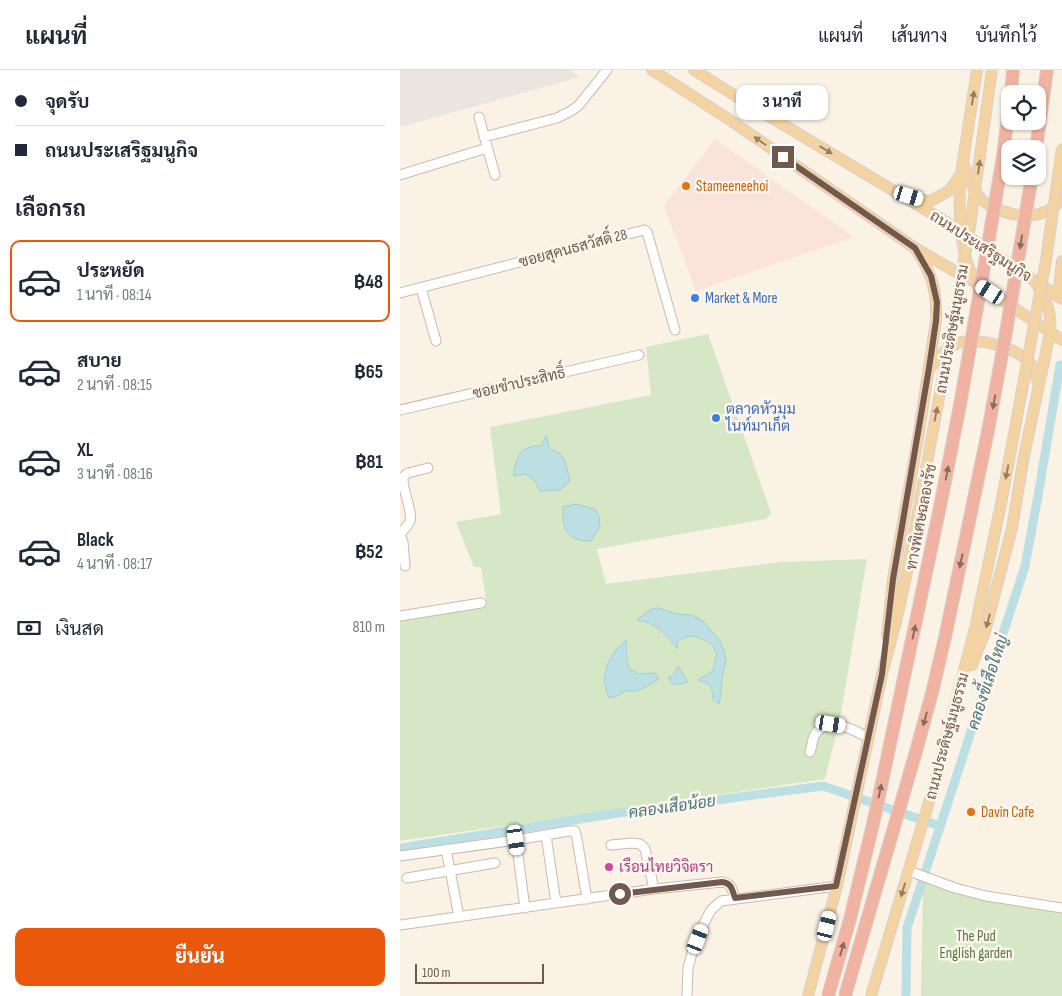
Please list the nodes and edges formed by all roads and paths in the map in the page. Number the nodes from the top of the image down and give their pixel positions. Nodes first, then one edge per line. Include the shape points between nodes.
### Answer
1 (607, 70) edge
2 (652, 70) edge
3 (694, 70) edge
4 (977, 70) edge
5 (992, 70) edge
6 (1014, 70) edge
7 (1047, 70) edge
8 (1012, 85) edge
9 (478, 116) dead end
10 (1006, 130) edge
11 (484, 137) junction
12 (1037, 140) edge
13 (487, 148) junction
14 (1062, 148) edge
15 (963, 161) junction
16 (960, 174) junction
17 (400, 175) edge
18 (495, 176) dead end
19 (1030, 185) edge
20 (897, 192) junction
21 (1062, 198) edge
22 (961, 232) junction
23 (915, 248) junction
24 (1062, 261) edge
25 (1034, 280) junction
26 (975, 282) junction
27 (421, 288) junction
28 (400, 294) edge
29 (1060, 298) edge
30 (674, 330) dead end
31 (1050, 333) junction
32 (1062, 340) edge
33 (436, 341) dead end
34 (639, 356) dead end
35 (929, 368) junction
36 (1038, 385) junction
37 (400, 410) edge
38 (428, 468) dead end
39 (400, 534) edge
40 (405, 566) dead end
41 (481, 603) dead end
42 (400, 616) edge
43 (882, 674) junction
44 (953, 714) junction
45 (868, 738) junction
46 (810, 752) dead end
47 (546, 835) junction
48 (516, 840) junction
49 (611, 845) dead end
50 (446, 849) junction
51 (400, 856) edge
52 (495, 863) dead end
53 (450, 871) junction
54 (909, 871) junction
55 (407, 878) dead end
56 (836, 886) junction
57 (654, 889) junction
58 (735, 898) junction
59 (587, 899) junction
60 (556, 903) junction
61 (526, 908) junction
62 (1062, 908) edge
63 (459, 917) junction
64 (400, 925) edge
65 (687, 996) edge
66 (808, 996) edge
67 (828, 996) edge
68 (845, 996) edge
69 (871, 996) edge

1 - 11 street via 579,106 571,111 557,118
23 -> 2 main road
3 -> 20 main road, ถนนประเสริฐมนูกิจ
15 -> 4 main road
43 -> 5 main road, ถนนประดิษฐ์มนูธรรม, bridge via 906,577 966,253
6 - 8 highway
7 - 12 highway
9 - 11 street
67 -> 10 highway, ทางพิเศษฉลองรัช, bridge via 874,820 943,492
11 - 13 street
13 - 17 street
13 - 18 street
14 -> 44 main road, ถนนประดิษฐ์มนูธรรม, bridge via 1046,260 1001,504 976,628
15 - 16 main road
15 - 21 main road via 977,195 1003,211 1035,216 1048,211
16 - 20 main road via 950,190 931,201
16 - 22 main road
19 -> 68 highway, bridge via 990,421 946,633 915,755
20 - 22 main road, ถนนประเสริฐมนูกิจ
22 - 25 main road, ถนนประเสริฐมนูกิจ
22 - 26 main road via 964,255
23 - 26 main road
23 - 35 main road via 931,276 937,302
24 - 29 main road
25 - 29 main road, ถนนประเสริฐมนูกิจ
25 - 31 main road via 1048,306
26 - 31 main road
27 - 28 street, ซอยสุคนธสวัสดิ์ 28
27 - 30 street, ซอยสุคนธสวัสดิ์ 28 via 644,230
27 - 33 street
31 - 32 main road
31 - 36 main road
34 - 37 street, ซอยขำประสิทธิ์
35 - 36 main road via 941,353 956,344 984,342 1026,358 1033,367
35 - 43 main road via 893,579
36 -> 44 main road via 1012,528 984,632
38 - 39 street via 403,477 410,520
39 - 40 street
41 - 42 street
43 - 45 main road, ถนนประดิษฐ์มนูธรรม
44 - 54 main road, ถนนประดิษฐ์มนูธรรม
45 - 46 street via 831,724 817,732
45 - 56 main road, ถนนประดิษฐ์มนูธรรม
47 - 48 street
47 - 59 street via 575,831
47 - 60 street
48 - 50 street
48 - 61 street
49 - 57 street via 632,843 645,849
50 - 51 street
50 - 53 street
52 - 53 street
53 - 55 street
53 - 63 street
54 - 62 street via 986,896
54 -> 69 main road, ถนนประดิษฐ์มนูธรรม
56 - 58 street
56 - 66 main road, ถนนประดิษฐ์มนูธรรม
57 - 58 street via 727,882
57 - 59 street
58 - 65 street via 722,901 711,910 703,925 688,968
59 - 60 street
60 - 61 street
61 - 63 street
63 - 64 street

